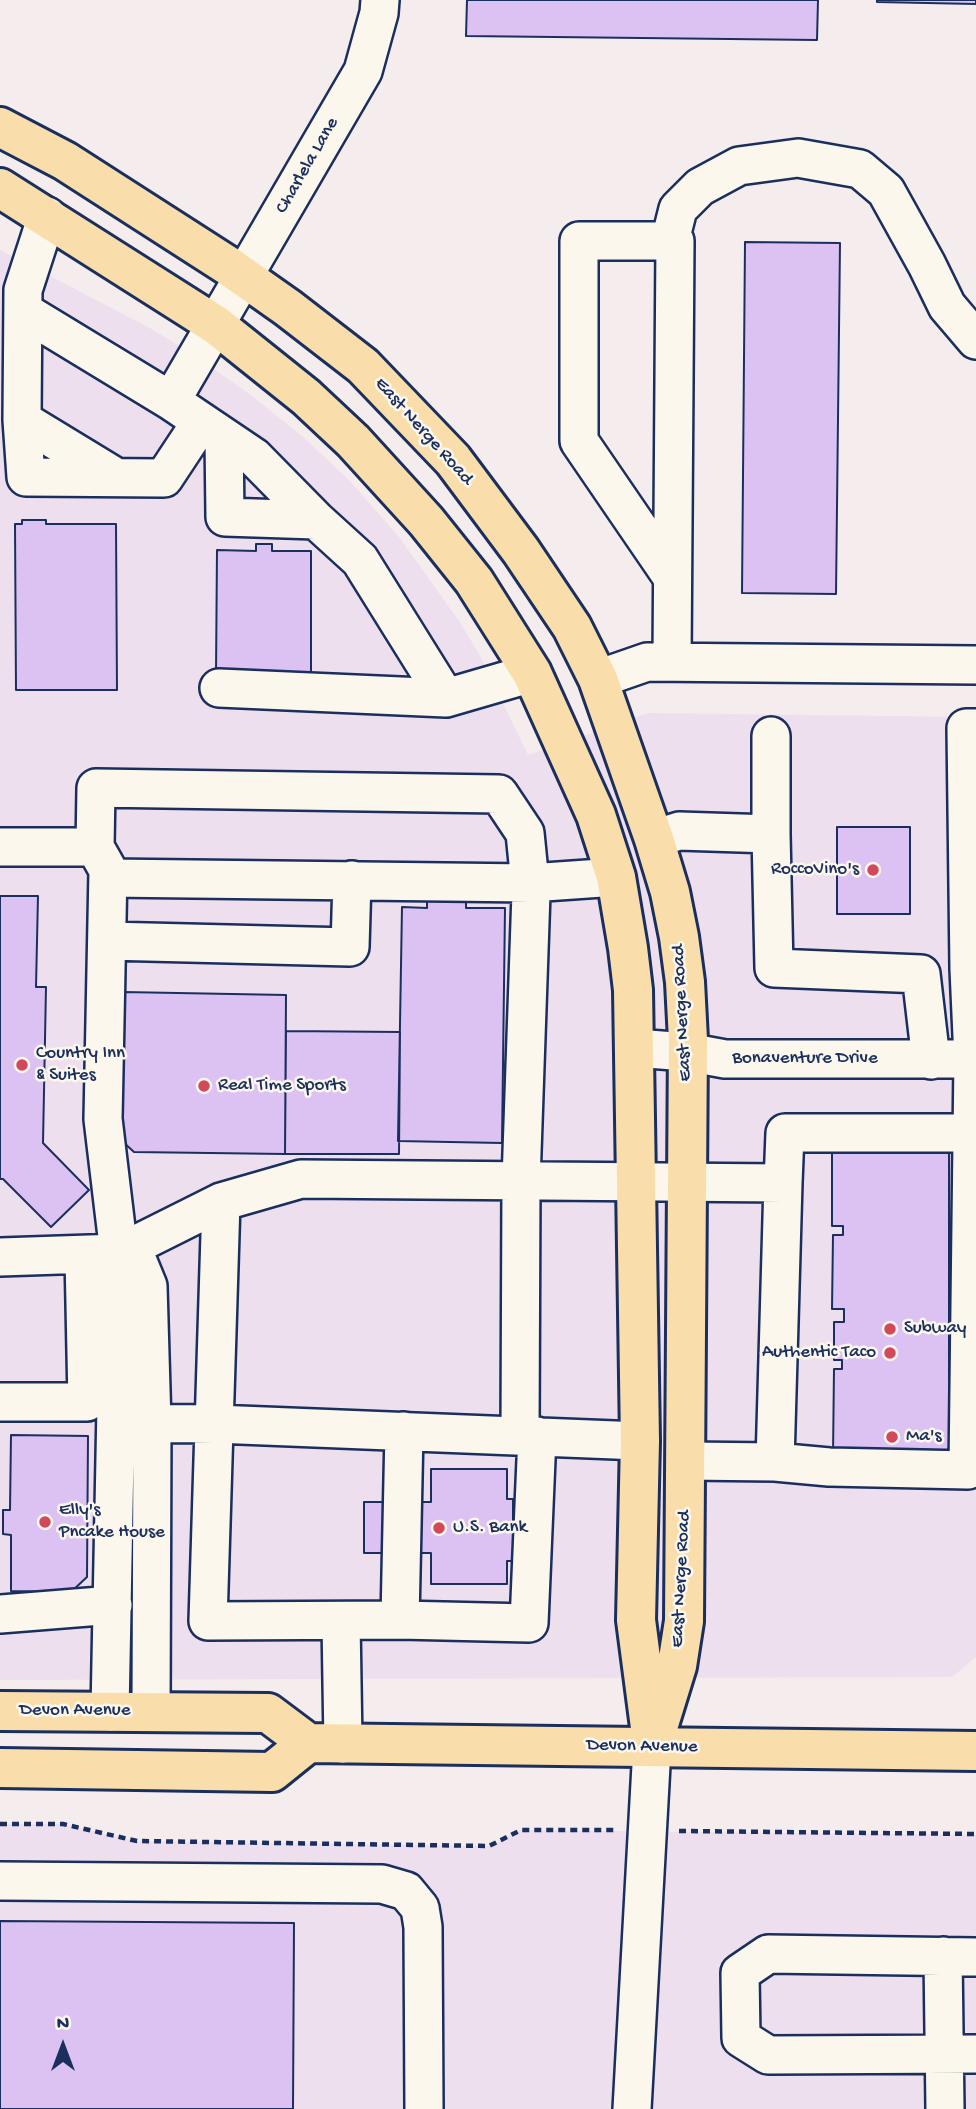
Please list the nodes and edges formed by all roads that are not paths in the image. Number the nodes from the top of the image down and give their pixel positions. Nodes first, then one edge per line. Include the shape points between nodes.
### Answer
1 (380, 0) edge
2 (0, 127) edge
3 (0, 188) edge
4 (47, 216) junction
5 (670, 241) junction
6 (243, 278) junction
7 (23, 311) junction
8 (216, 325) junction
9 (976, 340) edge
10 (171, 401) junction
11 (212, 429) junction
12 (316, 520) junction
13 (672, 577) junction
14 (672, 663) junction
15 (976, 665) edge
16 (532, 673) junction
17 (598, 678) junction
18 (219, 688) dead end
19 (446, 698) junction
20 (976, 729) edge
21 (771, 736) dead end
22 (771, 834) junction
23 (654, 839) junction
24 (0, 847) edge
25 (102, 862) junction
26 (616, 877) junction
27 (352, 880) junction
28 (530, 883) junction
29 (107, 941) junction
30 (973, 969) edge
31 (635, 1048) junction
32 (687, 1052) junction
33 (974, 1059) edge
34 (931, 1060) junction
35 (972, 1132) junction
36 (521, 1181) junction
37 (635, 1182) junction
38 (687, 1183) junction
39 (783, 1183) junction
40 (222, 1202) junction
41 (112, 1252) junction
42 (0, 1256) edge
43 (0, 1402) edge
44 (134, 1423) junction
45 (215, 1424) junction
46 (404, 1431) junction
47 (528, 1435) junction
48 (640, 1441) junction
49 (686, 1461) junction
50 (775, 1462) junction
51 (113, 1605) junction
52 (0, 1614) edge
53 (400, 1620) junction
54 (341, 1621) junction
55 (0, 1711) edge
56 (110, 1712) junction
57 (151, 1712) junction
58 (326, 1744) junction
59 (652, 1747) junction
60 (976, 1751) edge
61 (2, 1770) edge
62 (0, 1881) edge
63 (959, 1957) edge
64 (960, 2054) edge
65 (424, 2109) edge
66 (632, 2109) edge
67 (945, 2109) edge

1 - 6 street, Charlela Lane via 363,71
2 - 6 main road, East Nerge Road via 65,161
3 - 4 main road, East Nerge Road
4 - 7 street via 23,290
4 - 8 main road, East Nerge Road
5 - 9 street via 678,209 700,187 739,166 798,158 860,169 886,191 947,306
5 - 13 street via 675,241
5 - 13 street via 579,241 579,441
6 - 8 street, Charlela Lane
6 - 17 main road, East Nerge Road via 363,366 453,460 565,616
7 - 10 street
7 - 11 street via 26,477 164,478
8 - 10 street, Charlela Lane
8 - 16 main road, East Nerge Road via 306,397 426,521 474,581
10 - 11 street
11 - 12 street via 254,457
11 - 12 street via 225,517
12 - 19 street via 360,560
13 - 14 street
14 - 15 street
14 - 17 street via 647,662
16 - 19 street
16 - 26 main road, East Nerge Road via 596,815
17 - 23 main road, East Nerge Road
18 - 19 street
20 - 30 street via 966,728
21 - 22 street
22 - 23 street via 679,831
22 - 34 street via 774,968 921,974
23 - 32 main road, East Nerge Road via 679,937
24 - 25 street
25 - 27 street
25 - 28 street via 96,788 499,794 525,833
25 - 29 street
26 - 28 street
26 - 31 main road, East Nerge Road via 628,948
27 - 28 street
27 - 29 street via 350,947
28 - 36 street
29 - 41 street via 103,1119
30 - 33 street
31 - 32 street, Bonaventure Drive
31 - 37 main road, East Nerge Road
32 - 34 street, Bonaventure Drive via 725,1059
32 - 38 main road, East Nerge Road
33 - 34 street, Bonaventure Drive
33 - 35 street
35 - 39 street via 785,1132
35 - 50 street via 968,1470
36 - 37 street
36 - 40 street via 301,1179
36 - 47 street
37 - 38 street
37 - 48 main road, East Nerge Road
38 - 39 street
38 - 49 main road, East Nerge Road
39 - 50 street
40 - 41 street
40 - 45 street
41 - 42 street
41 - 43 street via 87,1402
41 - 44 street
44 - 45 street
44 - 51 street
44 - 57 street
45 - 46 street
45 - 54 street via 208,1621
46 - 47 street
46 - 53 street
47 - 48 street
47 - 53 street via 529,1623
48 - 59 main road, East Nerge Road via 636,1620
49 - 50 street
49 - 59 main road, East Nerge Road via 684,1621 677,1666
51 - 52 street
51 - 56 street
53 - 54 street
54 - 58 street
55 - 56 main road, Devon Avenue
56 - 57 main road, Devon Avenue
57 - 58 main road, Devon Avenue via 268,1713
58 - 59 main road, Devon Avenue
58 - 61 main road via 272,1772
59 - 60 main road, Devon Avenue
59 - 66 street
62 - 65 street via 382,1884 406,1891 420,1908 423,1927
63 - 64 street
63 - 64 street via 768,1954 740,1973 741,2038 768,2055
64 - 67 street

